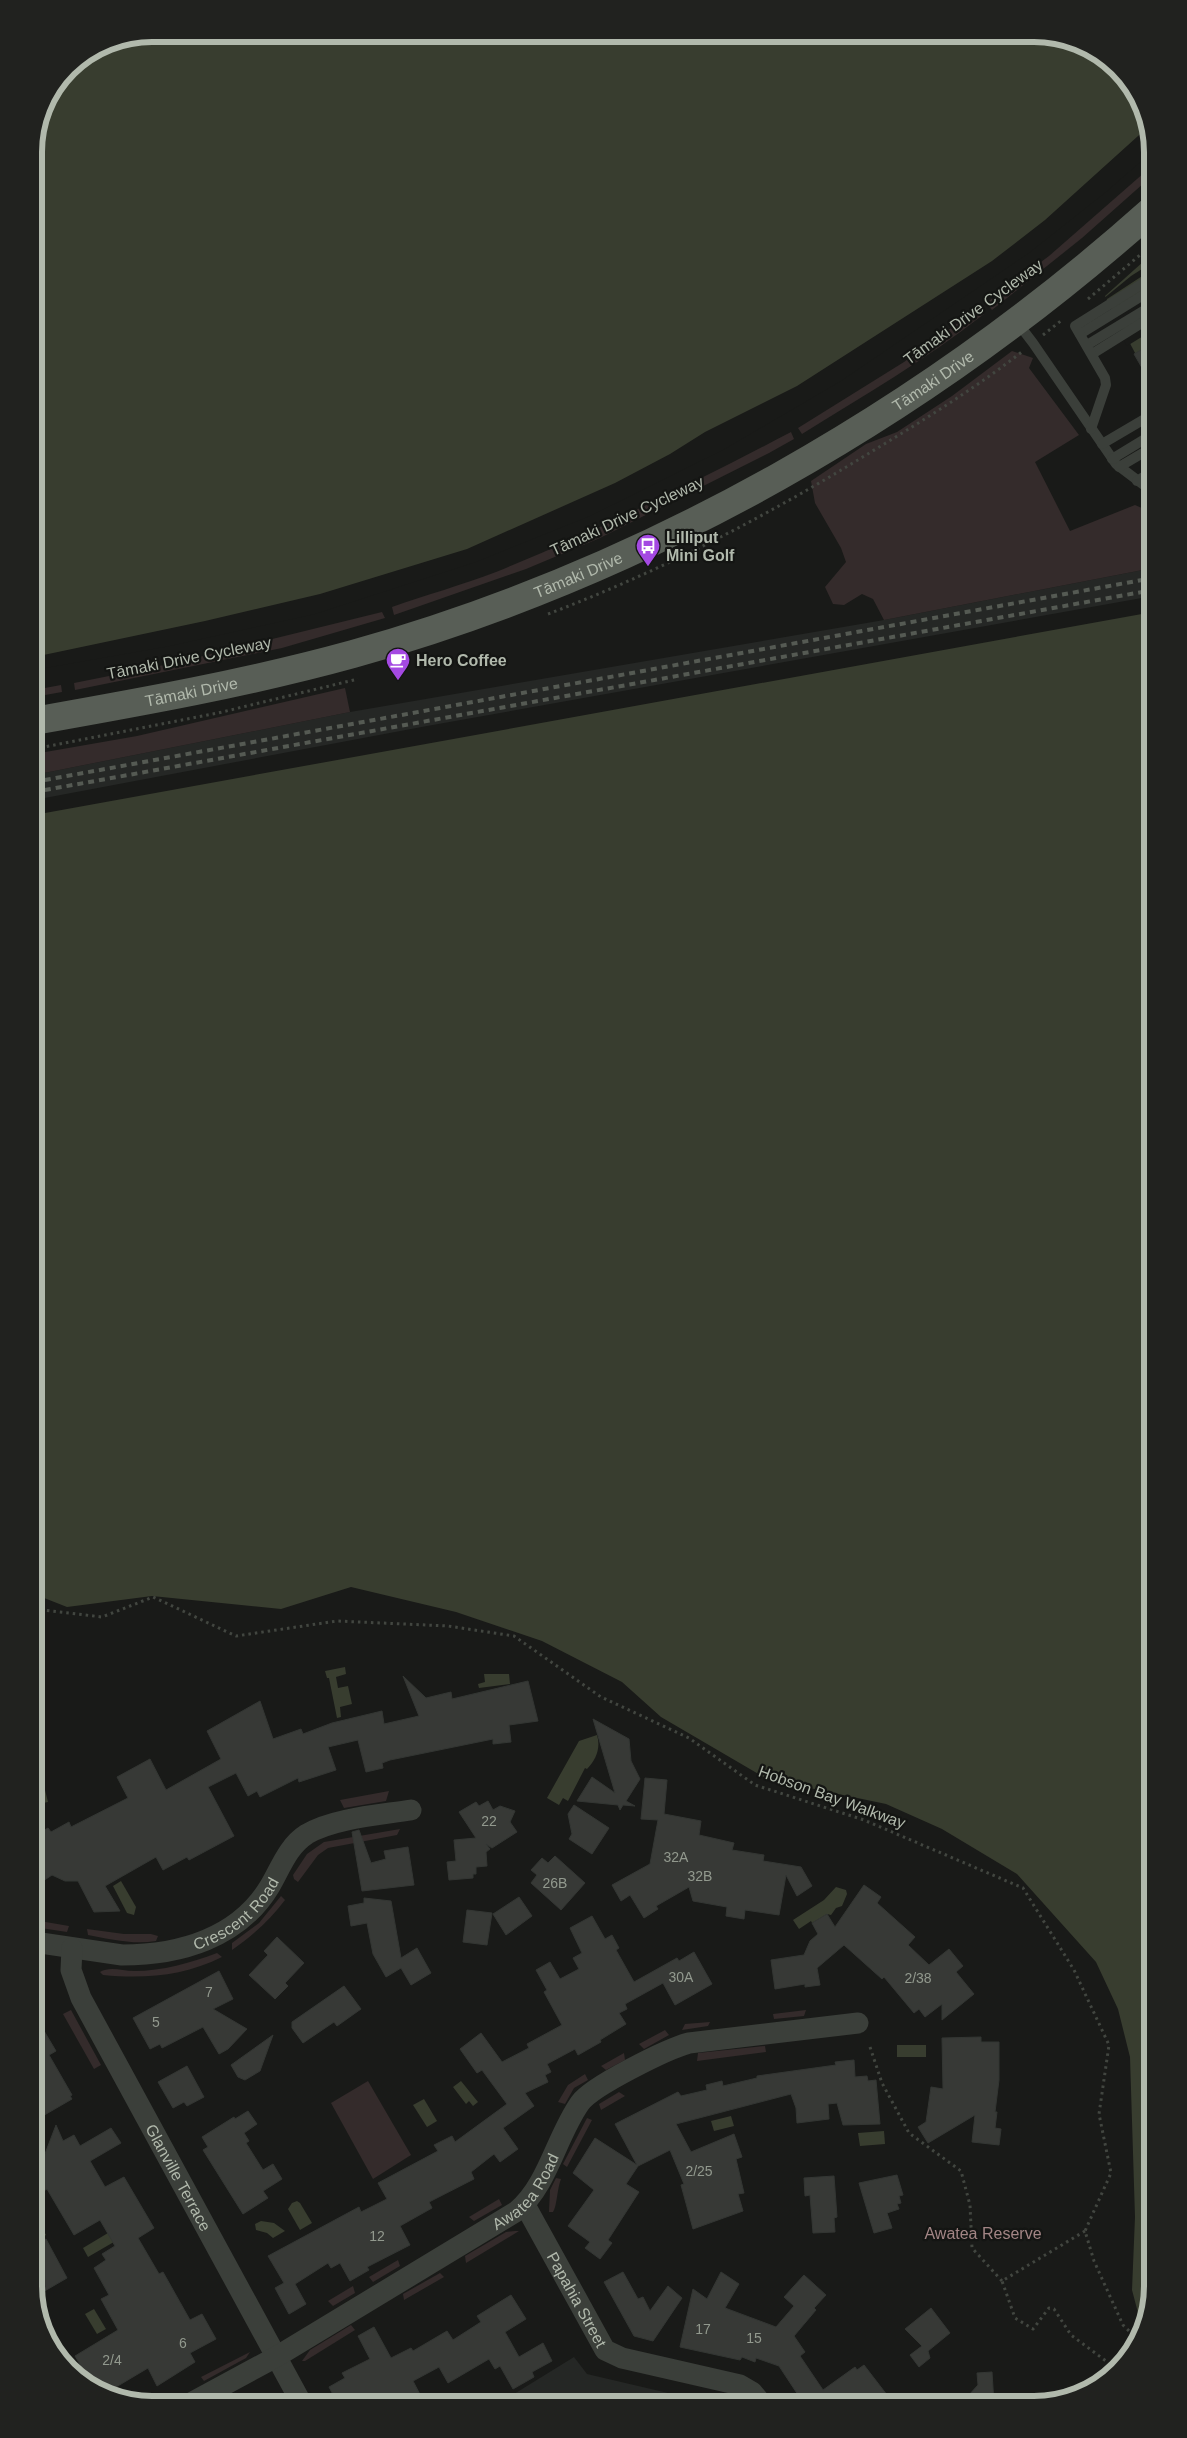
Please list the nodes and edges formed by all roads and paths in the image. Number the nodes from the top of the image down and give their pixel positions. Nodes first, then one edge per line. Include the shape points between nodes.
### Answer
1 (1145, 216) edge
2 (1145, 283) edge
3 (1145, 293) edge
4 (1145, 311) edge
5 (1145, 320) edge
6 (1016, 322) junction
7 (1078, 330) junction
8 (1089, 350) junction
9 (1145, 419) edge
10 (1091, 429) junction
11 (1145, 440) edge
12 (1102, 444) junction
13 (1145, 450) edge
14 (1116, 463) junction
15 (1145, 484) edge
16 (43, 720) edge
17 (42, 1610) edge
18 (411, 1810) dead end
19 (42, 1943) edge
20 (72, 1948) junction
21 (858, 2023) dead end
22 (870, 2048) dead end
23 (524, 2204) junction
24 (1085, 2231) junction
25 (1002, 2281) junction
26 (1133, 2335) edge
27 (276, 2357) junction
28 (1111, 2364) edge
29 (206, 2395) edge
30 (297, 2395) edge
31 (755, 2396) edge

1 - 6 main road, Tāmaki Drive via 1074,278
2 - 7 lane
3 - 7 lane
4 - 8 lane
5 - 8 lane
6 - 10 lane
6 - 16 main road, Tāmaki Drive via 905,400 815,456 718,509 581,572 467,618 354,654 232,685
7 - 8 lane
8 - 10 lane via 1106,385
9 - 12 lane
10 - 12 lane
11 - 14 lane
12 - 14 lane
13 - 14 lane
14 - 15 lane
17 - 24 path, Hobson Bay Walkway via 102,1616 153,1597 236,1636 337,1621 448,1626 514,1636 601,1697 690,1738 755,1785 864,1820 1023,1888 1074,1970 1109,2045 1099,2114 1111,2172
18 - 20 street, Crescent Road via 329,1825 307,1834 290,1850 256,1906 208,1941 182,1949 137,1955
19 - 20 street, Crescent Road
20 - 27 street, Glanville Terrace via 71,1970 81,1998
21 - 23 street, Awatea Road via 689,2043 594,2091 581,2102 540,2182
22 - 25 path via 882,2083 909,2133 961,2171 970,2205 972,2248
23 - 27 street, Awatea Road via 508,2218
23 - 31 street, Papahia Street via 605,2350 622,2358 740,2385
24 - 25 path
24 - 26 path via 1094,2261 1123,2325
25 - 28 path via 1015,2318 1033,2329 1049,2308 1054,2309 1071,2335
27 - 29 street, Awatea Road
27 - 30 street, Glanville Terrace

